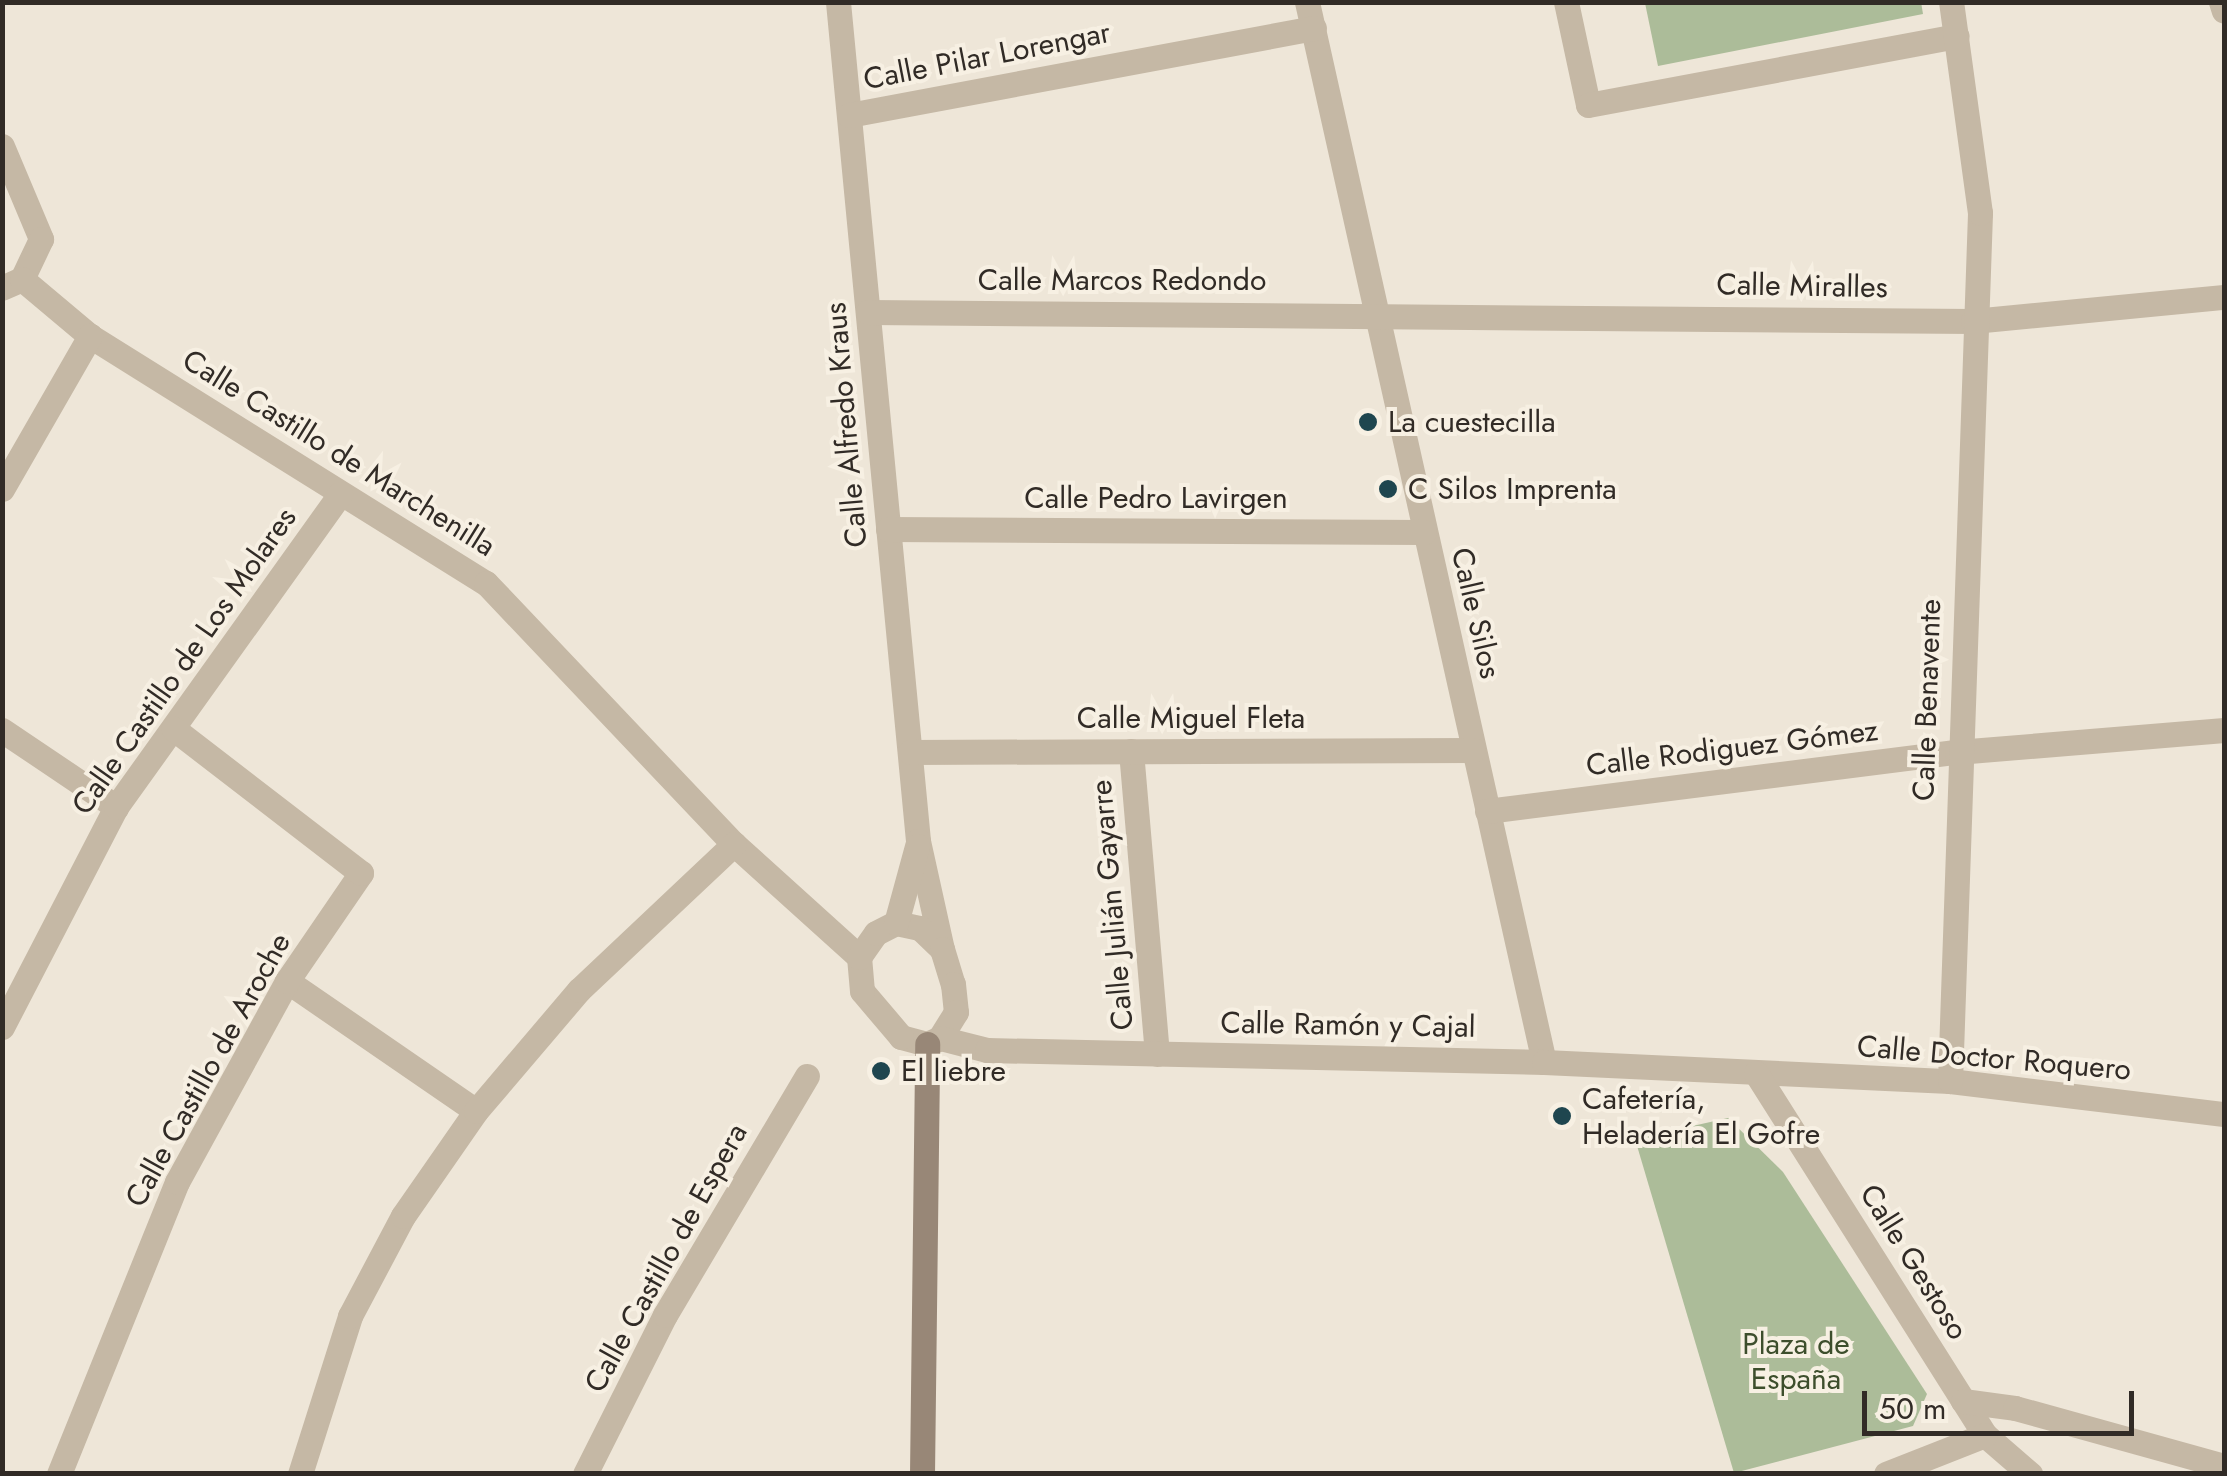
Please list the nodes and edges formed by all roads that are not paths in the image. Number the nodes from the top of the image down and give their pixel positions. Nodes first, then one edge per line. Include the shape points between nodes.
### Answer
1 (838, 2) edge
2 (1566, 2) edge
3 (1951, 2) edge
4 (2221, 2) edge
5 (2224, 10) edge
6 (1310, 15) edge
7 (1956, 36) junction
8 (849, 115) junction
9 (2, 146) edge
10 (12, 283) edge
11 (2224, 297) edge
12 (868, 312) junction
13 (1376, 313) junction
14 (1973, 321) junction
15 (90, 336) junction
16 (2, 490) edge
17 (340, 494) junction
18 (888, 529) junction
19 (1424, 532) junction
20 (173, 728) junction
21 (2, 730) edge
22 (2224, 730) edge
23 (1473, 750) junction
24 (1131, 751) junction
25 (910, 752) junction
26 (1957, 752) junction
27 (116, 806) junction
28 (1487, 812) junction
29 (918, 841) junction
30 (734, 844) junction
31 (896, 923) junction
32 (942, 949) junction
33 (859, 957) junction
34 (287, 981) junction
35 (2, 1027) edge
36 (934, 1041) junction
37 (1157, 1054) junction
38 (1544, 1062) junction
39 (1756, 1072) junction
40 (806, 1076) dead end
41 (1950, 1081) junction
42 (476, 1110) junction
43 (2224, 1114) edge
44 (1963, 1401) junction
45 (1984, 1436) junction
46 (2224, 1466) edge
47 (60, 1474) edge
48 (300, 1474) edge
49 (585, 1474) edge
50 (922, 1474) edge
51 (1886, 1474) edge
52 (2030, 1474) edge

1 - 8 street, Calle Alfredo Kraus
2 - 7 street via 1588,105
3 - 7 street, Calle Benavente
4 - 5 street
6 - 8 street, Calle Pilar Lorengar
6 - 13 street, Calle Silos
7 - 14 street, Calle Benavente via 1980,213
8 - 12 street, Calle Alfredo Kraus
9 - 10 street, Calle Castillo de Marchenilla via 41,239
10 - 15 street, Calle Castillo de Marchenilla
11 - 14 street, Calle Miralles
12 - 13 street, Calle Marcos Redondo
12 - 18 street, Calle Alfredo Kraus
13 - 14 street, Calle Miralles
13 - 19 street, Calle Silos
14 - 26 street, Calle Benavente
15 - 16 street
15 - 17 street, Calle Castillo de Marchenilla
17 - 20 street, Calle Castillo de Los Molares
17 - 30 street, Calle Castillo de Marchenilla via 486,582
18 - 19 street, Calle Pedro Lavirgen
18 - 25 street, Calle Alfredo Kraus
19 - 23 street, Calle Silos
20 - 27 street, Calle Castillo de Los Molares
20 - 34 street, Calle Castillo de Aroche via 361,872
21 - 27 street
22 - 26 street, Calle Rodiguez Gómez
23 - 24 street, Calle Miguel Fleta
23 - 28 street, Calle Silos
24 - 25 street, Calle Miguel Fleta
24 - 37 street, Calle Julián Gayarre
25 - 29 street, Calle Alfredo Kraus
26 - 28 street, Calle Rodiguez Gómez
26 - 41 street, Calle Benavente
27 - 35 street, Calle Castillo de Los Molares
28 - 38 street, Calle Silos
29 - 31 street
29 - 32 street
30 - 33 street, Calle Castillo de Marchenilla
30 - 42 street via 579,990
31 - 32 street via 920,928
31 - 33 street via 876,934
32 - 36 street via 956,1012
33 - 36 street via 862,992 901,1037
34 - 42 street
34 - 47 street, Calle Castillo de Aroche via 176,1182
36 - 37 street, Calle Ramón y Cajal via 987,1050
36 - 50 street
37 - 38 street, Calle Ramón y Cajal
38 - 39 street, Calle Ramón y Cajal
39 - 41 street, Calle Doctor Roquero
39 - 44 street, Calle Gestoso
40 - 49 street, Calle Castillo de Espera via 666,1315
41 - 43 street, Calle Doctor Roquero
42 - 48 street via 403,1216 350,1316
44 - 45 street, Calle Gestoso
44 - 46 street via 2015,1408
45 - 51 street
45 - 52 street, Calle Gestoso

